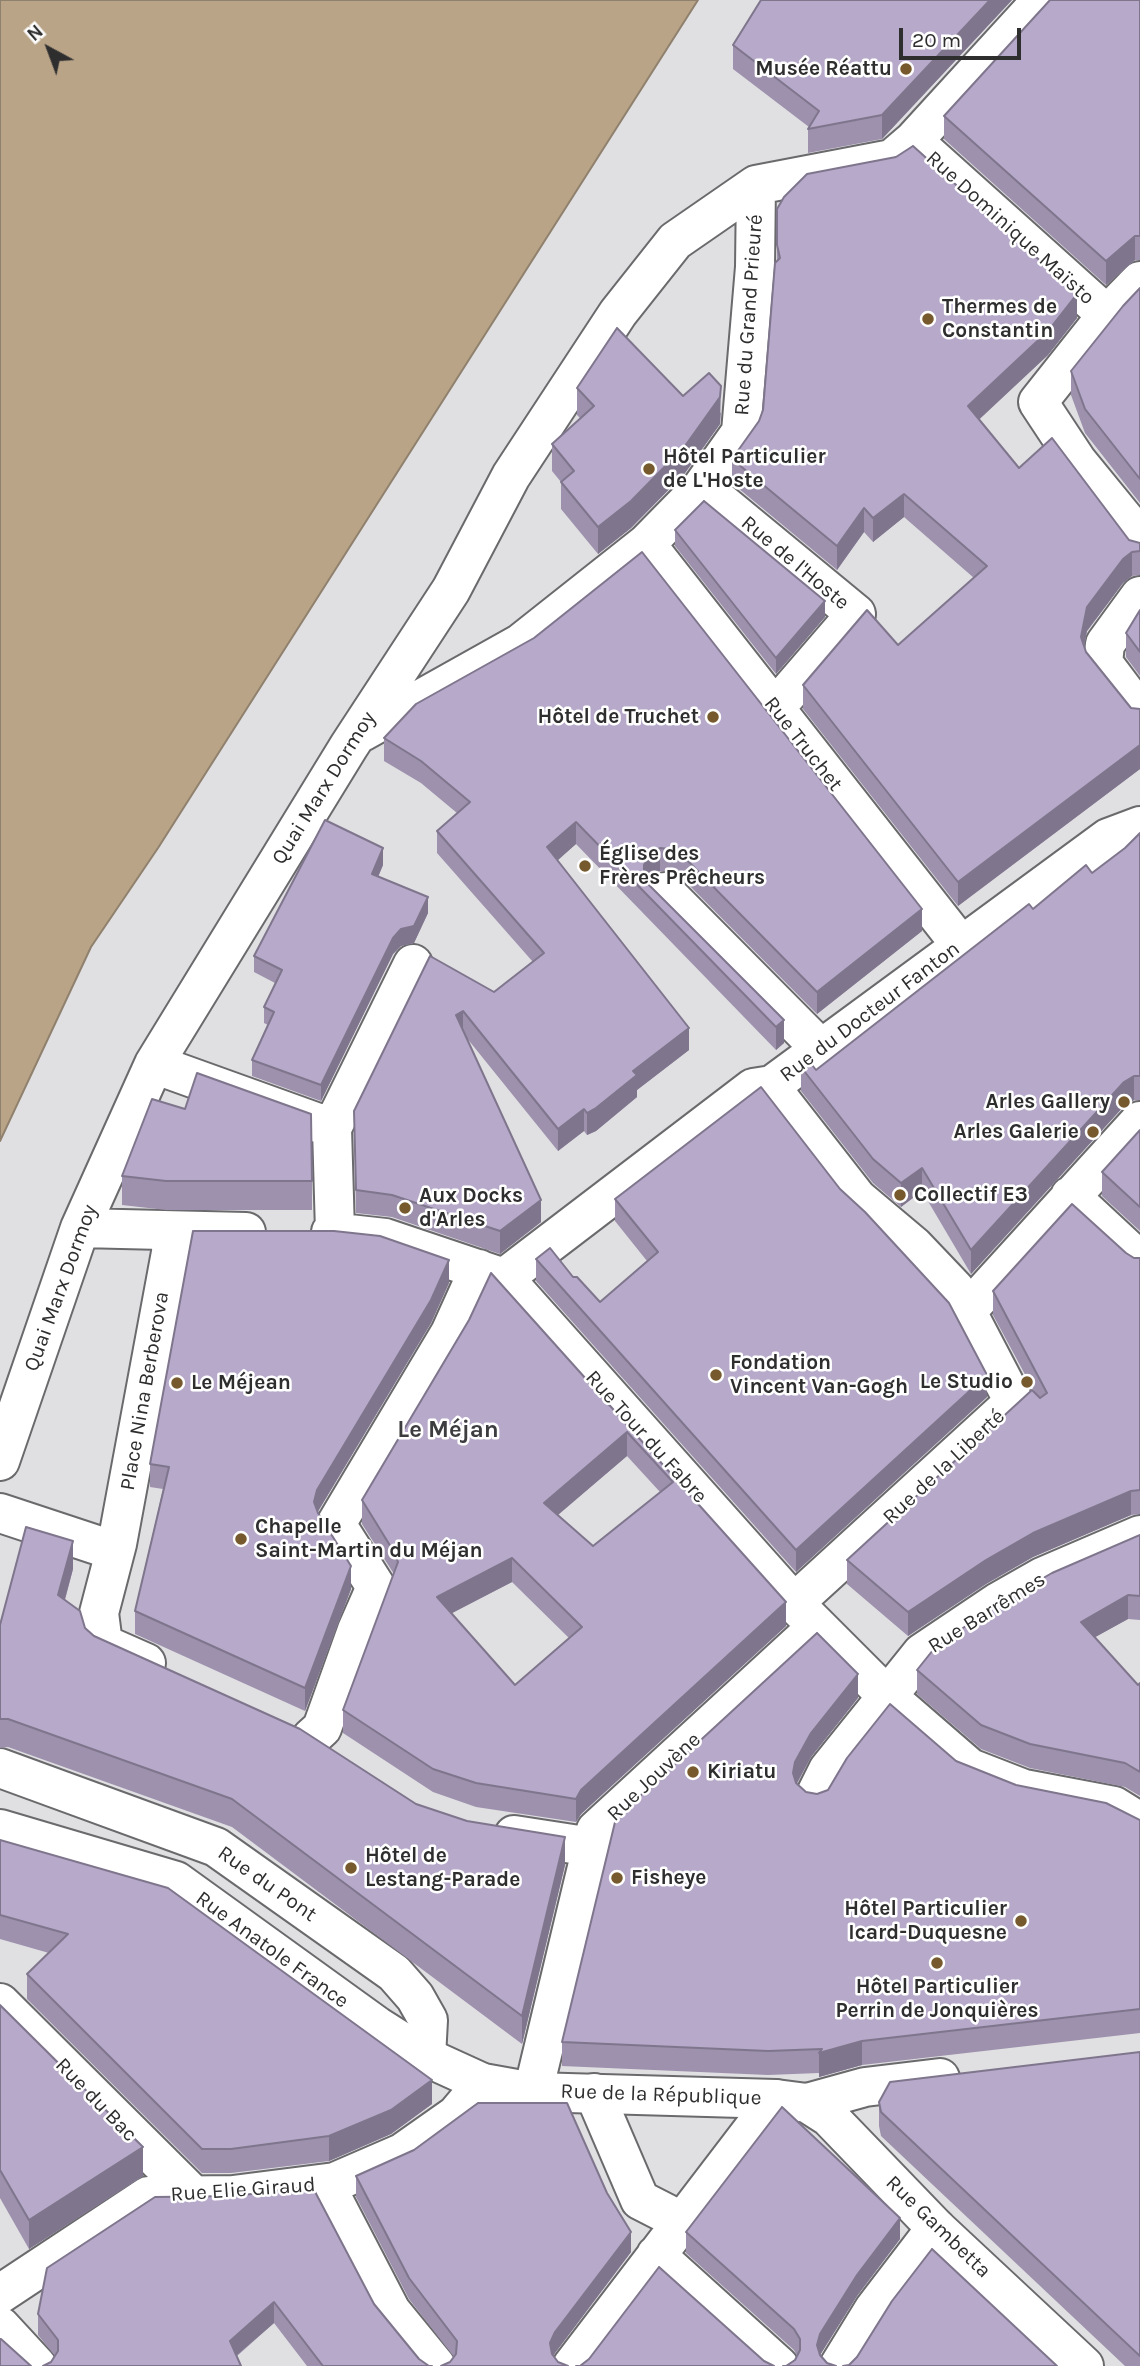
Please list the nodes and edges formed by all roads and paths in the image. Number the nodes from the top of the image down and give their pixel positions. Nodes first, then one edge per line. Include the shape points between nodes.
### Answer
1 (1042, 0) edge
2 (913, 141) junction
3 (756, 186) junction
4 (1128, 301) edge
5 (702, 487) junction
6 (646, 544) junction
7 (1140, 545) edge
8 (1140, 596) edge
9 (775, 708) junction
10 (1140, 712) edge
11 (357, 734) junction
12 (1140, 826) edge
13 (665, 892) dead end
14 (961, 944) junction
15 (413, 964) dead end
16 (820, 1048) junction
17 (154, 1064) junction
18 (772, 1085) junction
19 (1140, 1121) edge
20 (332, 1128) junction
21 (1070, 1196) junction
22 (80, 1228) junction
23 (165, 1232) junction
24 (304, 1232) junction
25 (1140, 1261) edge
26 (492, 1273) junction
27 (967, 1311) junction
28 (0, 1461) edge
29 (0, 1513) edge
30 (1140, 1535) edge
31 (115, 1551) junction
32 (806, 1615) junction
33 (176, 1677) edge
34 (888, 1697) junction
35 (274, 1721) edge
36 (311, 1738) junction
37 (346, 1761) edge
38 (0, 1768) edge
39 (815, 1796) edge
40 (1140, 1822) edge
41 (0, 1829) edge
42 (484, 1830) edge
43 (592, 1847) junction
44 (0, 2003) edge
45 (426, 2057) junction
46 (975, 2074) edge
47 (483, 2084) junction
48 (533, 2092) junction
49 (594, 2093) junction
50 (790, 2100) junction
51 (325, 2184) junction
52 (193, 2195) junction
53 (681, 2221) junction
54 (936, 2228) junction
55 (656, 2255) junction
56 (0, 2294) edge
57 (0, 2326) edge
58 (37, 2366) edge
59 (436, 2366) edge
60 (572, 2366) edge
61 (779, 2366) edge
62 (839, 2366) edge
63 (1084, 2366) edge

1 - 2 street, Rue du Grand Prieuré
2 - 3 street, Rue du Grand Prieuré via 892,159
2 - 4 street, Rue Dominique Maïsto
3 - 5 street, Rue du Grand Prieuré via 755,267 740,432
3 - 11 street, Quai Marx Dormoy via 675,241 618,313 511,476 451,590
4 - 7 street via 1038,402
5 - 6 street, Rue du Grand Prieuré
5 - 9 street, Rue de l'Hoste via 856,614
6 - 9 street, Rue Truchet
6 - 11 street, Rue du Grand Prieuré via 521,643
8 - 10 street via 1105,644 1103,663
9 - 14 street, Rue Truchet
11 - 17 street, Quai Marx Dormoy
12 - 14 street, Rue du Docteur Fanton via 1108,838
13 - 16 street
14 - 16 street, Rue du Docteur Fanton
15 - 20 street
16 - 18 street, Rue du Docteur Fanton
17 - 20 street
17 - 22 street, Quai Marx Dormoy
18 - 26 street, Rue du Docteur Fanton via 753,1088
18 - 27 street via 857,1198 922,1254 955,1289
19 - 21 street
20 - 24 street
21 - 25 street
21 - 27 street
22 - 23 street
22 - 28 street, Quai Marx Dormoy
23 - 24 street
23 - 31 street, Place Nina Berberova via 172,1247
24 - 26 street via 385,1238
26 - 32 street, Rue Tour du Fabre
26 - 36 street via 450,1333 337,1524 376,1587 322,1728
27 - 32 street, Rue de la Liberté via 1014,1402
29 - 31 street
30 - 34 street, Rue Barrêmes via 1042,1577 998,1602 922,1653
31 - 33 street, Place Nina Berberova via 99,1613 103,1644
32 - 34 street, Rue Tour du Fabre
32 - 43 street, Rue Jouvène via 596,1830
34 - 39 street, Rue Barrêmes via 828,1770
34 - 40 street, Rue Tour du Fabre via 970,1768 1024,1789 1114,1807
35 - 36 street
36 - 37 street
38 - 45 street, Rue du Pont via 216,1847 394,1973 428,2020
41 - 45 street, Rue Anatole France via 176,1881
42 - 43 street
43 - 48 street, Rue Jouvène
44 - 52 street, Rue du Bac
45 - 47 street, Rue Anatole France
46 - 50 street, Rue de la République
47 - 48 street, Rue Anatole France
47 - 51 street, Rue Elie Giraud via 456,2115 402,2153
48 - 49 street, Rue de la République
49 - 50 street, Rue de la République
49 - 53 street via 640,2200
50 - 53 street
50 - 54 street, Rue Gambetta via 829,2118
51 - 52 street, Rue Elie Giraud
51 - 59 street via 391,2311
52 - 56 street, Rue Elie Giraud via 148,2196
53 - 55 street
54 - 62 street via 874,2308
54 - 63 street, Rue Gambetta
55 - 60 street
55 - 61 street
57 - 58 street

